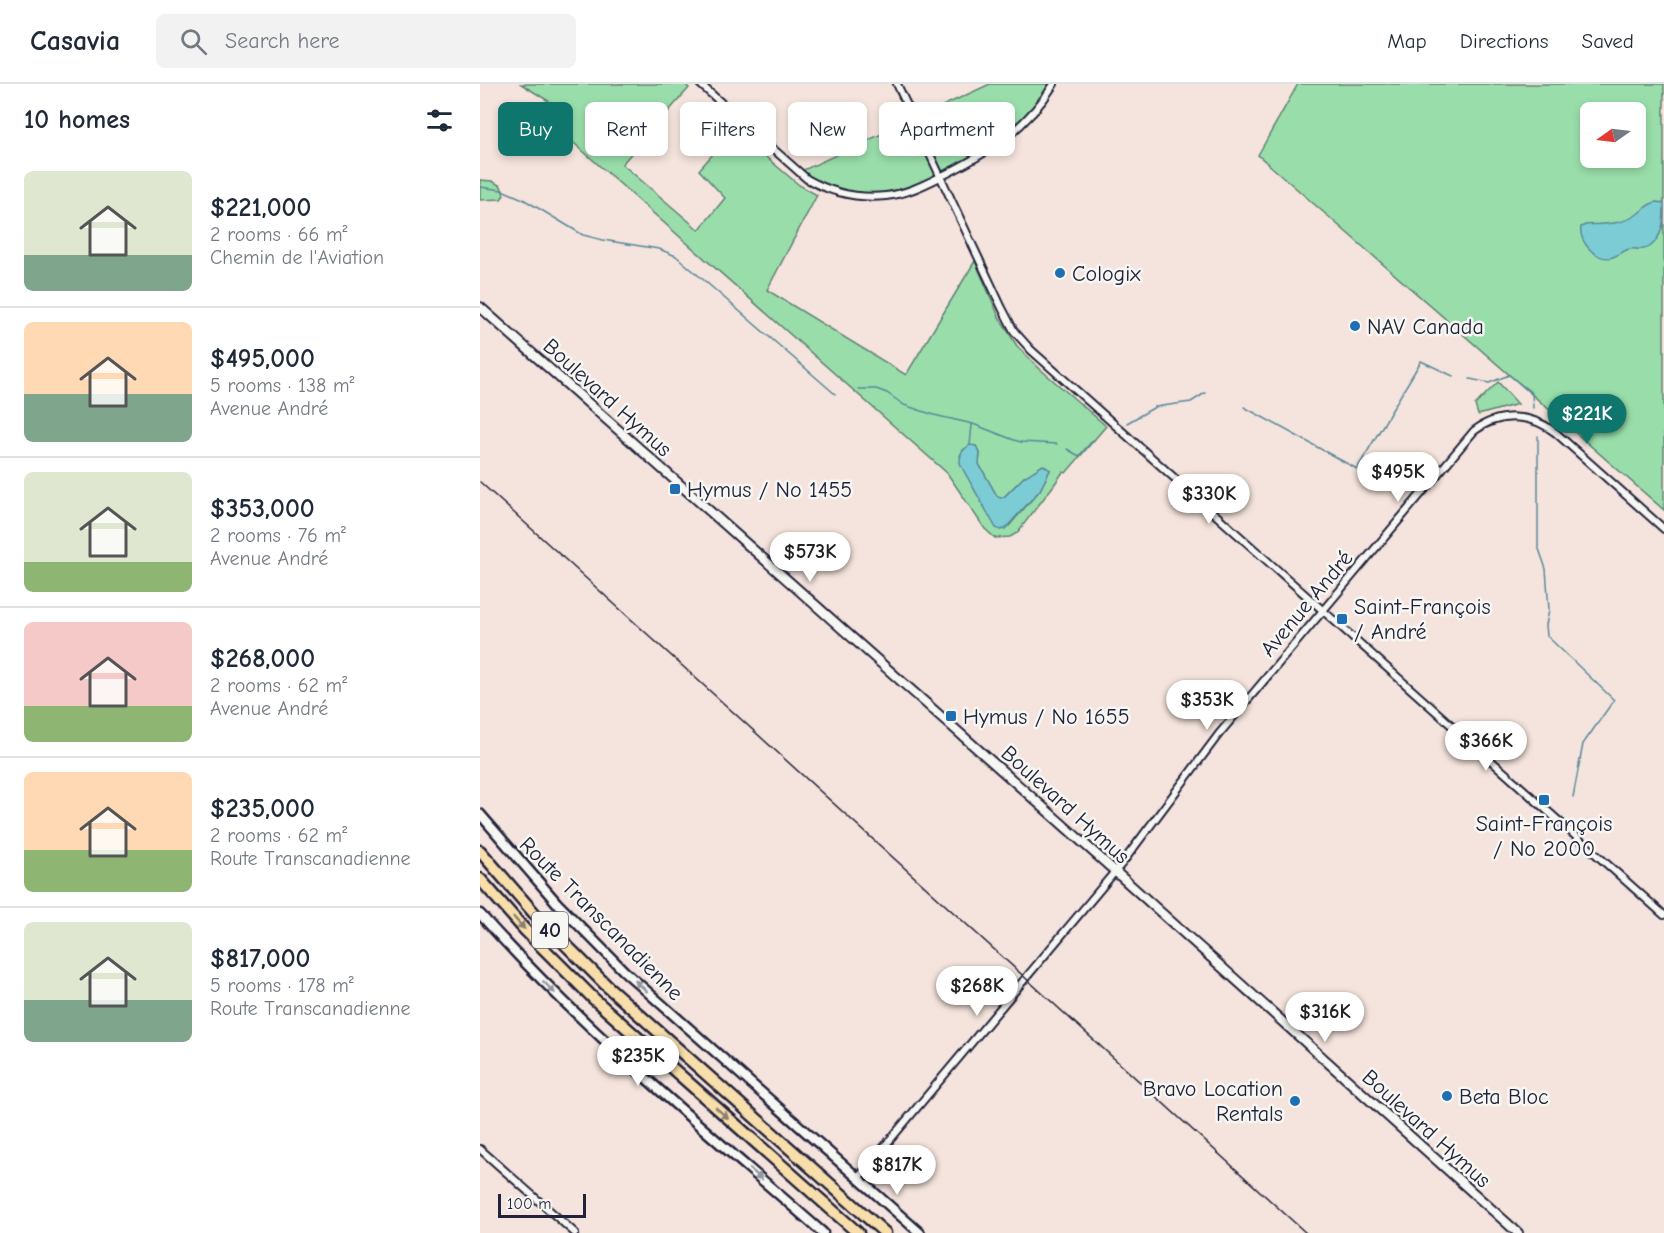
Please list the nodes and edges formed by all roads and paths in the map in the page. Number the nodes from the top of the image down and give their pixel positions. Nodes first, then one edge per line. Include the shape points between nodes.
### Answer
1 (700, 84) edge
2 (897, 84) edge
3 (1054, 84) edge
4 (940, 177) junction
5 (480, 307) edge
6 (1664, 529) edge
7 (1323, 610) junction
8 (480, 814) edge
9 (480, 851) edge
10 (1115, 872) junction
11 (480, 879) edge
12 (480, 914) edge
13 (1664, 915) edge
14 (480, 1149) edge
15 (858, 1178) junction
16 (571, 1232) edge
17 (823, 1233) edge
18 (858, 1233) edge
19 (885, 1233) edge
20 (920, 1233) edge
21 (1518, 1233) edge

1 - 4 street via 799,172 823,188 849,195 889,196
2 - 4 street
3 - 4 street via 1024,122 999,143
4 - 7 street via 1014,331
5 - 10 street, Boulevard Hymus
6 - 7 street, Avenue André via 1544,425 1522,417 1507,417 1482,425 1471,434
7 - 10 street, Avenue André via 1219,734
7 - 13 street
15 -> 8 main road, Route Transcanadienne via 624,971 557,903
9 - 19 highway, 40 via 551,931 607,986
10 - 15 street, Avenue André
10 - 21 street, Boulevard Hymus
11 -> 18 highway, 40 via 604,1009
12 -> 17 main road via 588,1025
14 - 16 street
15 - 20 main road, Route Transcanadienne

